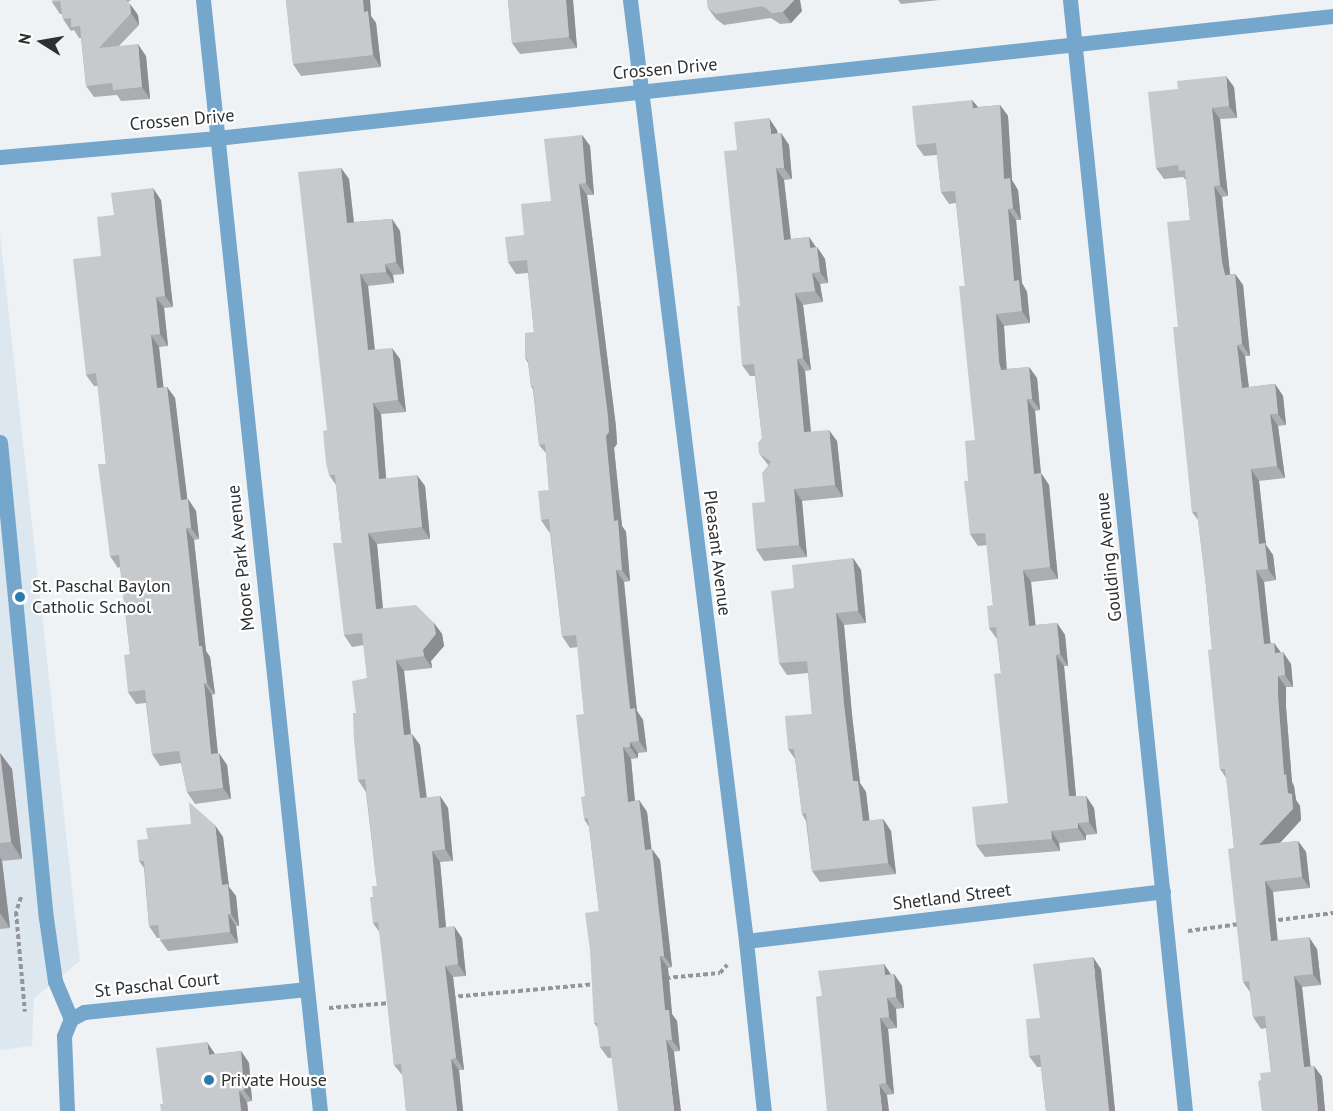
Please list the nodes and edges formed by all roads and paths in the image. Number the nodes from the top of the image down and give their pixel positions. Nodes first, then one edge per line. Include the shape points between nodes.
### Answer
1 (203, 0) edge
2 (630, 0) edge
3 (1070, 0) edge
4 (1333, 16) edge
5 (1075, 46) junction
6 (640, 92) junction
7 (217, 138) junction
8 (0, 157) edge
9 (0, 442) edge
10 (1163, 891) junction
11 (1333, 913) edge
12 (1262, 922) edge
13 (1250, 923) edge
14 (1167, 933) junction
15 (746, 941) junction
16 (661, 979) edge
17 (602, 984) edge
18 (305, 989) junction
19 (449, 998) edge
20 (401, 1002) edge
21 (307, 1010) junction
22 (71, 1019) junction
23 (66, 1111) edge
24 (320, 1111) edge
25 (764, 1111) edge
26 (1185, 1111) edge

1 - 7 street, Moore Park Avenue
2 - 6 street, Pleasant Avenue
3 - 5 street, Goulding Avenue
4 - 5 street, Crossen Drive
5 - 6 street, Crossen Drive
5 - 10 street, Goulding Avenue
6 - 7 street, Crossen Drive
6 - 15 street, Pleasant Avenue
7 - 8 street, Crossen Drive
7 - 18 street, Moore Park Avenue
9 - 22 street via 46,918 55,981
10 - 14 street, Goulding Avenue
10 - 15 street, Shetland Street
11 - 12 path
13 - 14 path
14 - 26 street, Goulding Avenue
15 - 16 path via 720,973
15 - 25 street, Pleasant Avenue
17 - 19 path
18 - 21 street, Moore Park Avenue
18 - 22 street, St Paschal Court via 97,1010
20 - 21 path
21 - 24 street, Moore Park Avenue
22 - 23 street via 64,1036

